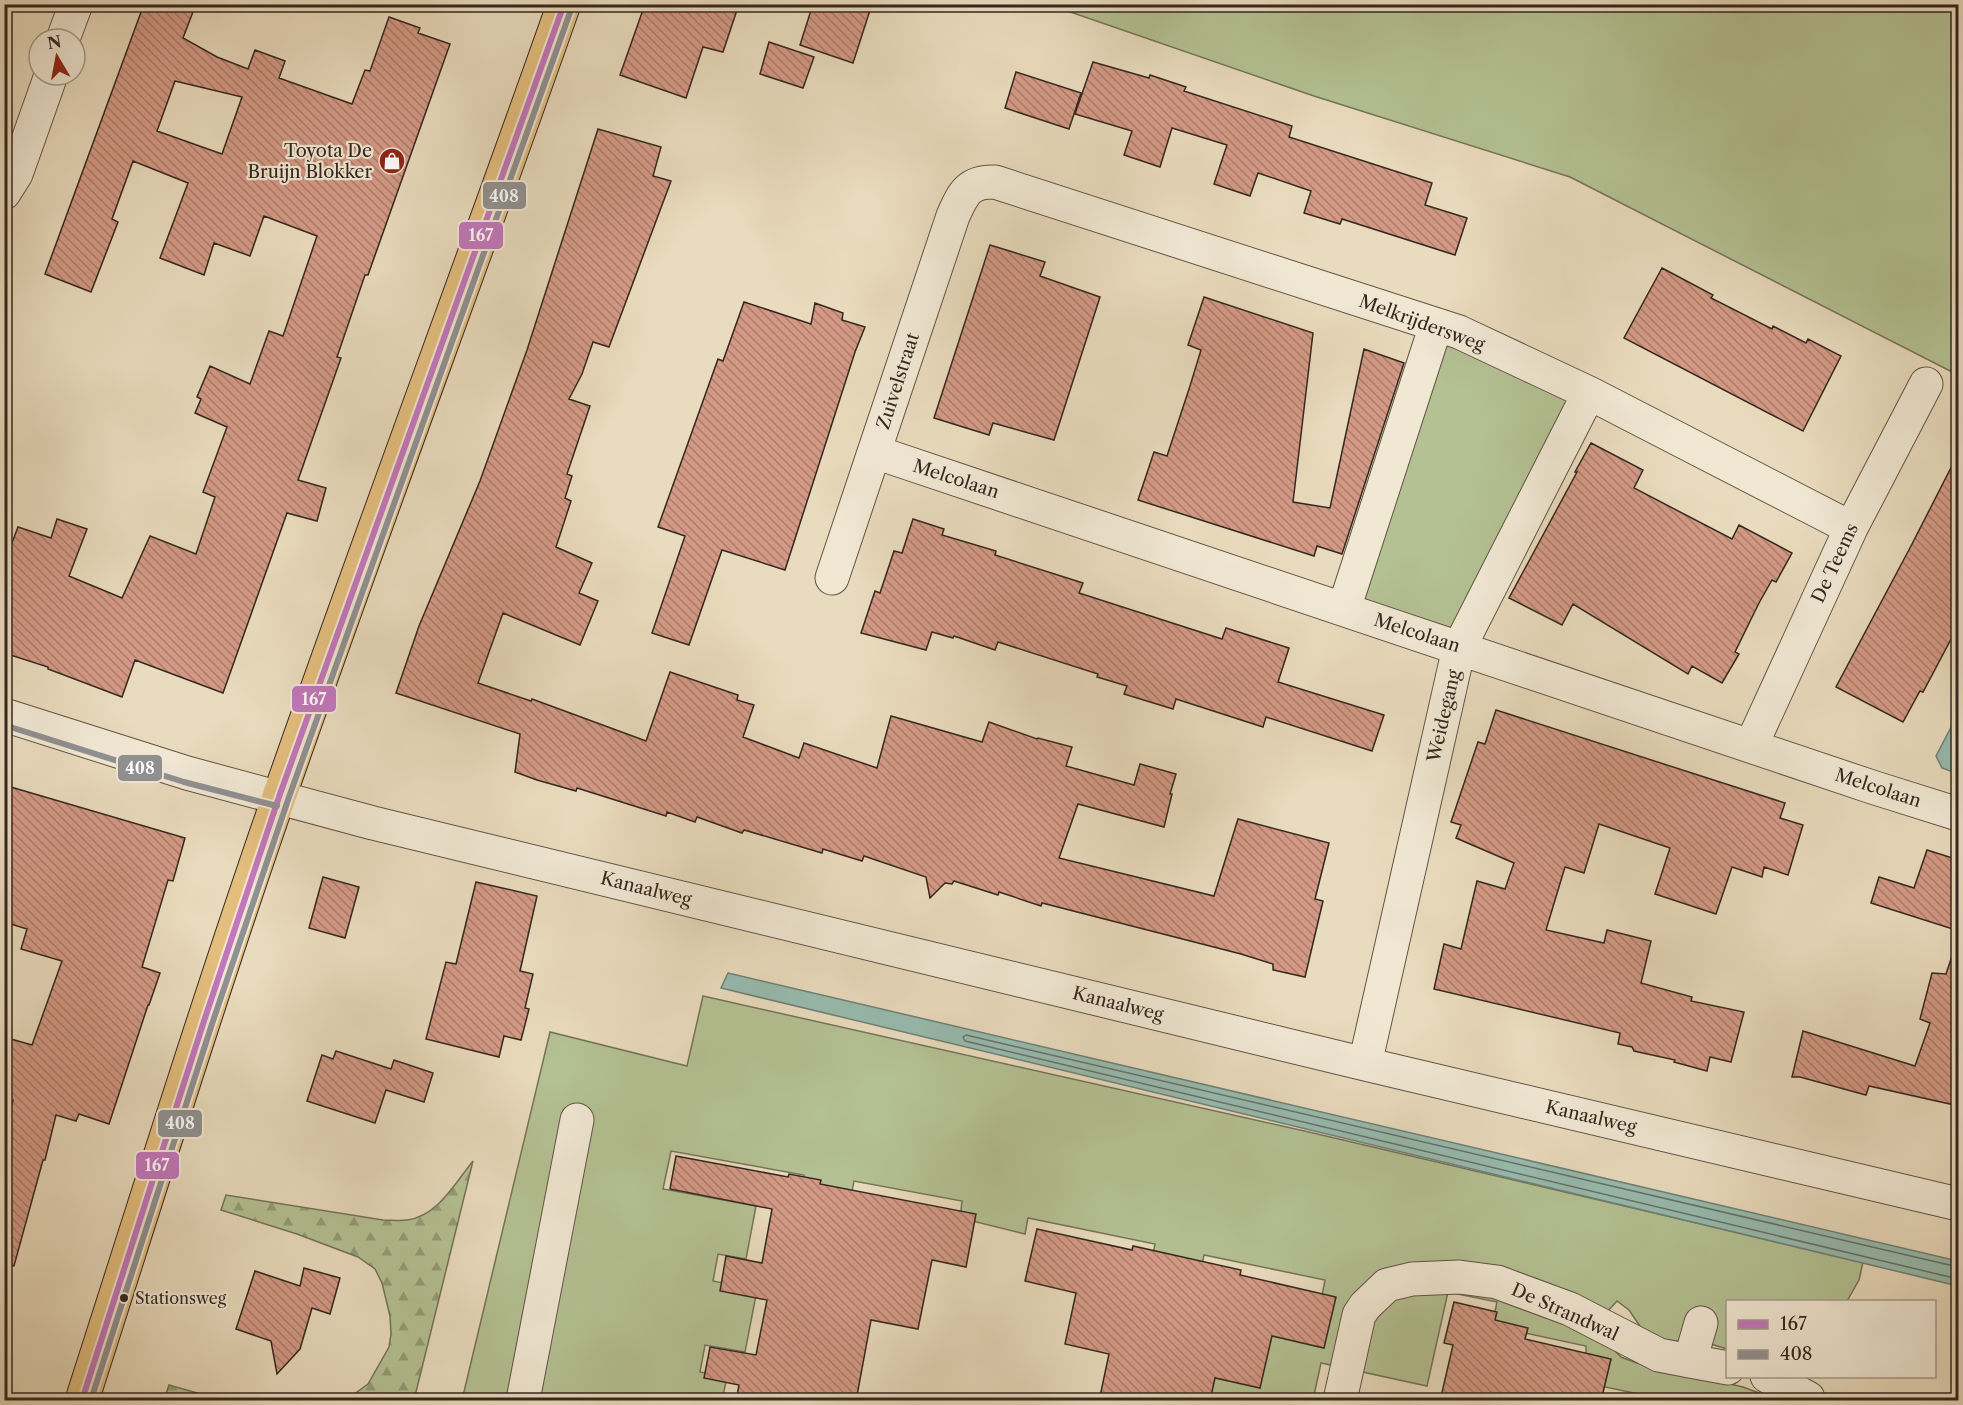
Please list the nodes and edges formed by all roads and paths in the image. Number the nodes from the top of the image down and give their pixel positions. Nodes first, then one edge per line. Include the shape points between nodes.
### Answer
1 (76, 4) edge
2 (564, 4) edge
3 (67, 27) edge
4 (47, 87) edge
5 (970, 187) joint
6 (4, 193) edge
7 (1436, 325) junction
8 (1926, 384) dead end
9 (1589, 393) junction
10 (875, 452) junction
11 (1851, 528) junction
12 (832, 578) dead end
13 (1344, 609) junction
14 (1460, 648) junction
15 (4, 715) edge
16 (1751, 746) junction
17 (279, 797) junction
18 (1959, 814) edge
19 (1365, 1064) junction
20 (577, 1120) dead end
21 (1959, 1204) edge
22 (1701, 1323) dead end
23 (1690, 1361) junction
24 (1726, 1368) edge
25 (1769, 1378) edge
26 (82, 1401) edge
27 (523, 1401) edge
28 (1340, 1401) edge
29 (1807, 1401) edge

1 - 3 street
2 - 17 main road
4 - 6 street via 16,174
5 - 7 street, Melkrijdersweg via 995,182
5 - 10 street, Zuivelstraat via 953,216
7 - 9 street, Melkrijdersweg
7 - 13 street
8 - 11 street, De Teems
9 - 11 street, Melkrijdersweg
9 - 14 street, Weidegang
10 - 12 street, Zuivelstraat
10 - 13 street, Melcolaan
11 - 16 street, De Teems
13 - 14 street, Melcolaan
14 - 16 street, Melcolaan
14 - 19 street, Weidegang
15 - 17 street via 187,773
16 - 18 street, Melcolaan
17 - 19 street, Kanaalweg via 384,826
17 - 26 main road
19 - 21 street, Kanaalweg
20 - 27 street
22 - 23 street
23 - 24 street, De Strandwal
23 - 28 street, De Strandwal via 1659,1355 1570,1310 1497,1282 1421,1278 1387,1285 1359,1315
25 - 29 street via 1808,1398

